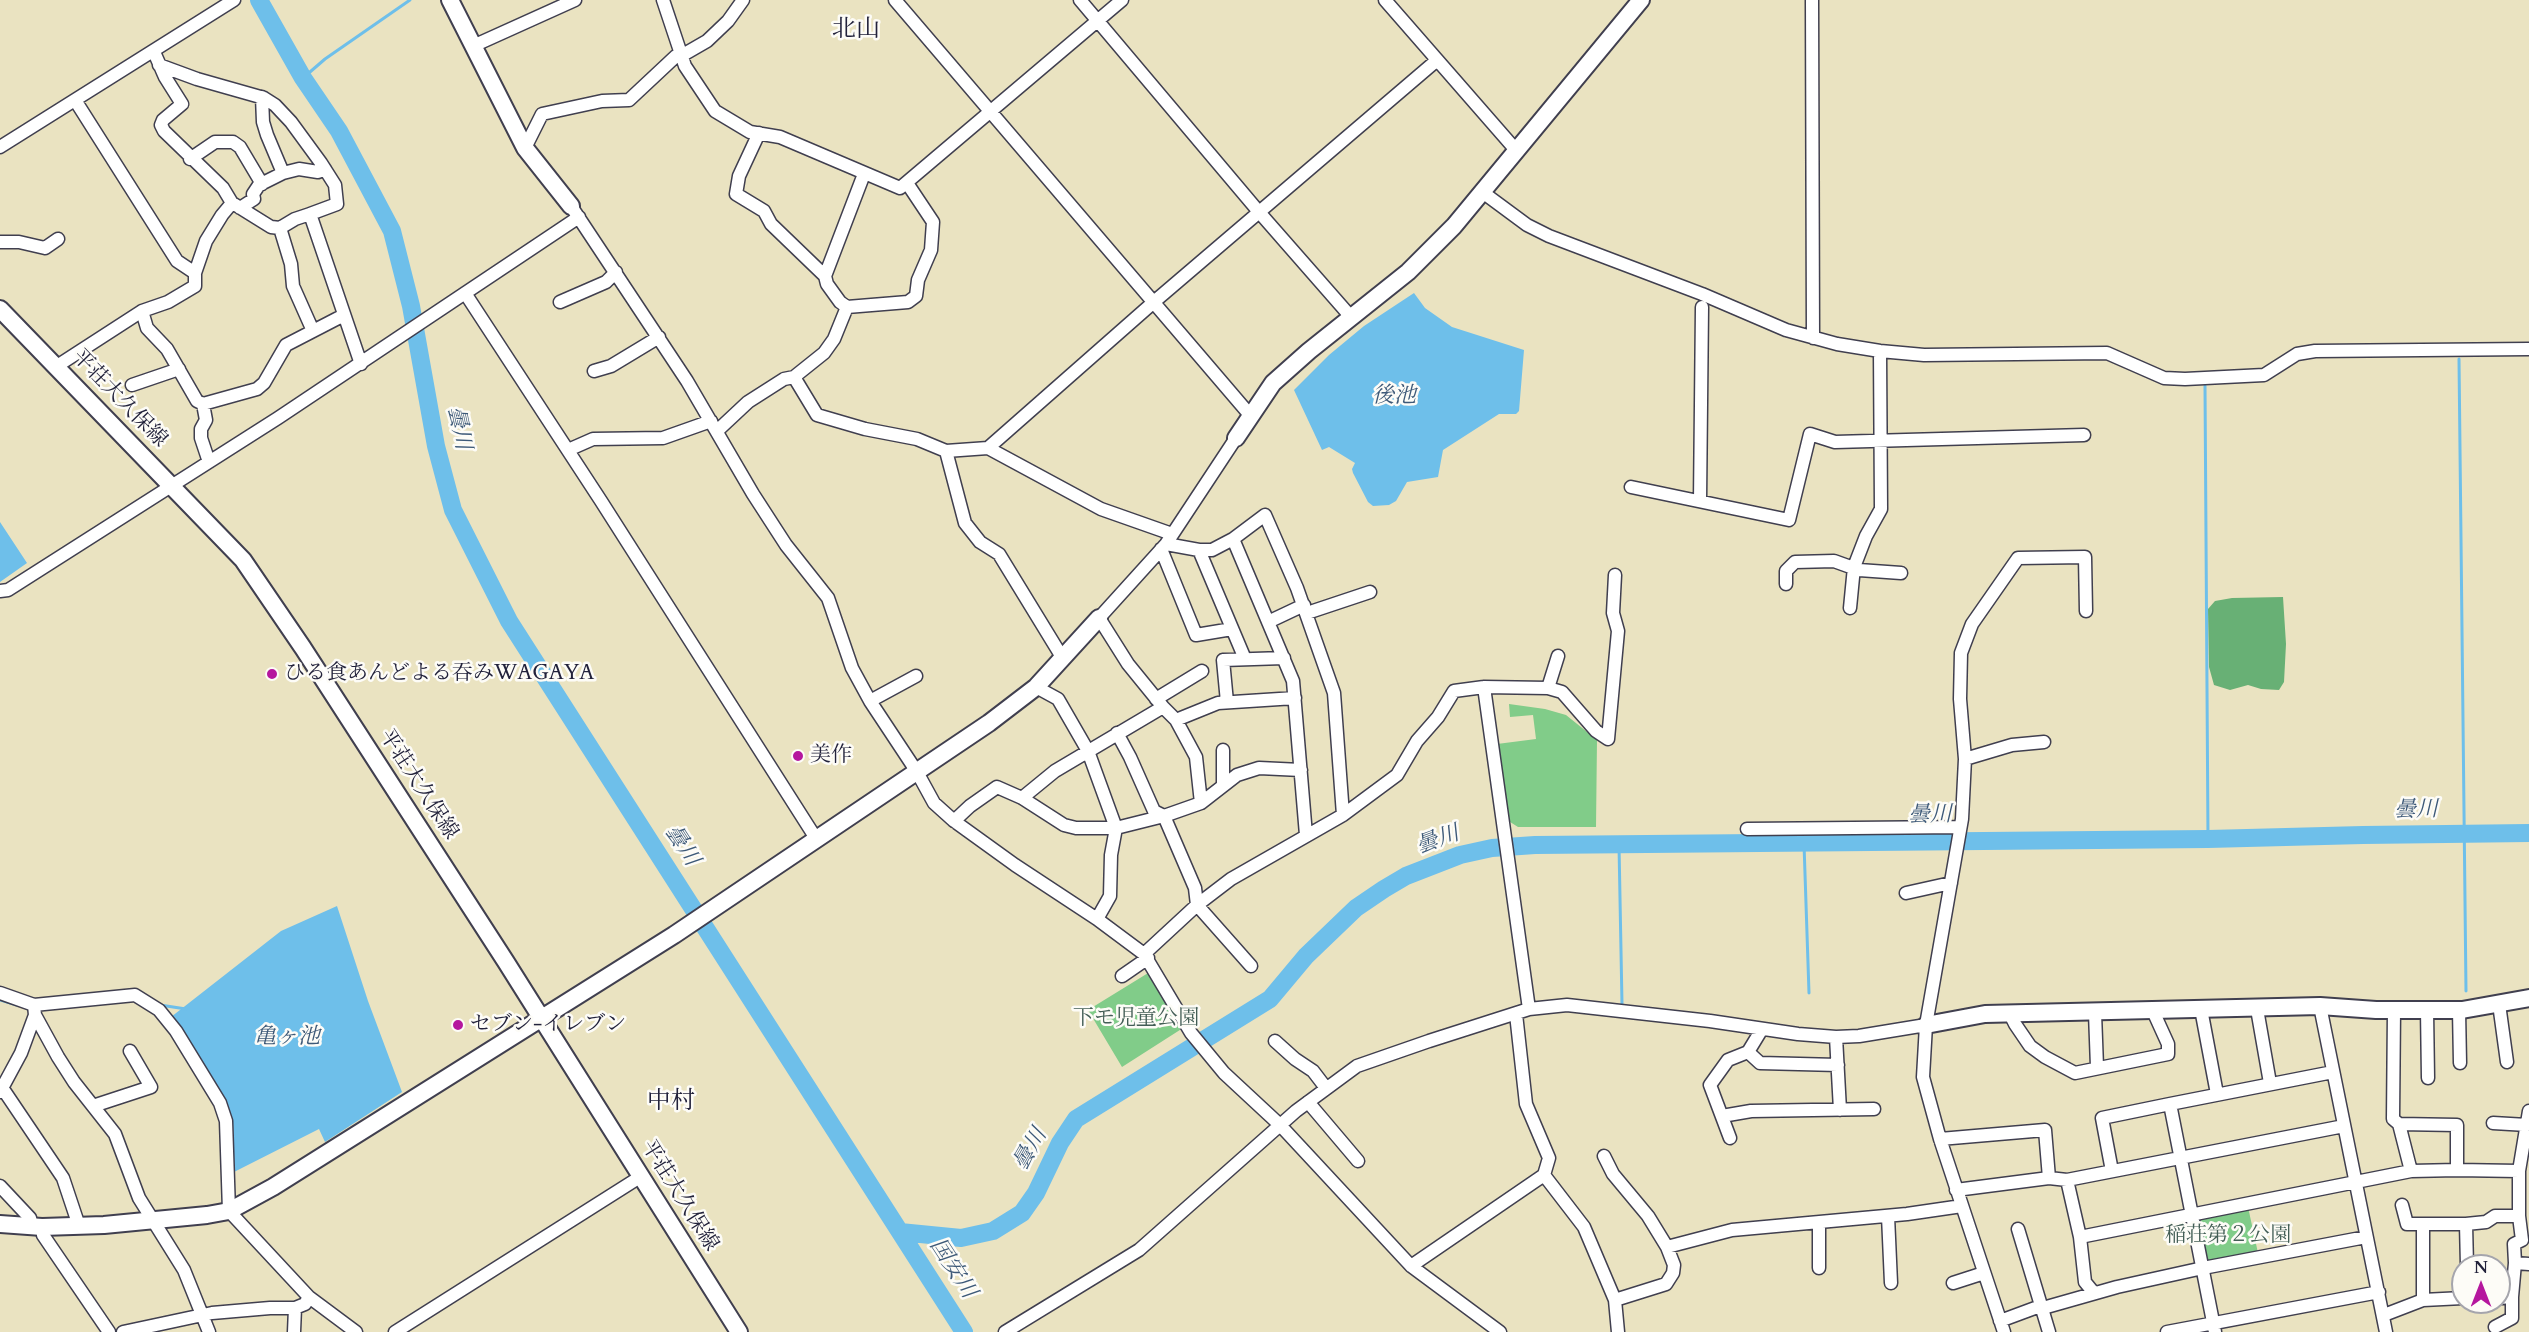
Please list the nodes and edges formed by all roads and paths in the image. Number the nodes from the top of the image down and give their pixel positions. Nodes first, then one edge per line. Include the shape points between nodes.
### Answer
1 (234, 0) edge
2 (450, 0) edge
3 (575, 0) edge
4 (663, 0) edge
5 (743, 0) edge
6 (895, 0) edge
7 (1080, 0) edge
8 (1122, 0) edge
9 (1385, 0) edge
10 (1641, 0) edge
11 (1812, 0) edge
12 (1097, 21) junction
13 (473, 46) junction
14 (154, 52) junction
15 (681, 56) junction
16 (1436, 61) junction
17 (159, 65) junction
18 (262, 97) junction
19 (75, 100) junction
20 (992, 112) junction
21 (759, 133) junction
22 (0, 147) edge
23 (525, 148) junction
24 (1515, 149) junction
25 (190, 159) junction
26 (325, 169) junction
27 (283, 173) junction
28 (864, 174) junction
29 (907, 183) junction
30 (262, 184) junction
31 (1481, 191) junction
32 (254, 199) junction
33 (236, 206) junction
34 (575, 212) junction
35 (1259, 212) junction
36 (310, 214) junction
37 (262, 224) junction
38 (280, 228) junction
39 (58, 239) dead end
40 (0, 242) edge
41 (616, 272) junction
42 (195, 273) junction
43 (825, 276) junction
44 (465, 293) junction
45 (560, 302) dead end
46 (1155, 302) junction
47 (847, 307) junction
48 (1702, 307) dead end
49 (0, 309) edge
50 (142, 310) junction
51 (344, 315) junction
52 (1351, 317) junction
53 (313, 331) junction
54 (659, 337) junction
55 (1813, 338) junction
56 (2529, 349) edge
57 (1880, 351) junction
58 (361, 364) junction
59 (57, 366) junction
60 (179, 369) junction
61 (594, 371) dead end
62 (794, 377) junction
63 (132, 385) dead end
64 (203, 404) junction
65 (1250, 415) junction
66 (714, 426) junction
67 (2084, 435) dead end
68 (1236, 438) joint
69 (1880, 440) junction
70 (988, 448) junction
71 (568, 450) junction
72 (946, 452) junction
73 (209, 462) junction
74 (171, 486) junction
75 (1631, 488) dead end
76 (1700, 501) junction
77 (1233, 539) junction
78 (1166, 542) junction
79 (1198, 550) junction
80 (1854, 567) junction
81 (1901, 573) dead end
82 (1615, 575) dead end
83 (1786, 584) dead end
84 (0, 591) edge
85 (1370, 592) dead end
86 (1850, 608) dead end
87 (1305, 609) junction
88 (2086, 611) dead end
89 (1099, 618) junction
90 (1268, 622) junction
91 (1232, 629) junction
92 (1558, 656) dead end
93 (1062, 657) junction
94 (1284, 658) junction
95 (1245, 659) junction
96 (1202, 670) dead end
97 (916, 676) dead end
98 (1036, 687) junction
99 (1484, 687) junction
100 (1548, 688) junction
101 (1295, 698) junction
102 (870, 701) junction
103 (1227, 702) junction
104 (1159, 703) junction
105 (1176, 720) junction
106 (1117, 733) junction
107 (2044, 742) dead end
108 (1223, 750) dead end
109 (1088, 751) junction
110 (1965, 759) junction
111 (1301, 770) junction
112 (917, 772) junction
113 (1223, 786) junction
114 (1022, 798) junction
115 (1201, 803) junction
116 (1343, 815) junction
117 (1164, 816) junction
118 (954, 821) junction
119 (1116, 828) junction
120 (1747, 828) dead end
121 (1960, 829) junction
122 (1306, 836) junction
123 (817, 840) junction
124 (1951, 883) junction
125 (1906, 893) dead end
126 (1197, 905) junction
127 (1097, 919) junction
128 (1146, 956) junction
129 (1251, 966) dead end
130 (1122, 976) dead end
131 (0, 993) edge
132 (2529, 998) edge
133 (2499, 1004) junction
134 (2320, 1006) junction
135 (1529, 1009) junction
136 (2201, 1009) junction
137 (2257, 1009) junction
138 (35, 1010) junction
139 (2394, 1010) junction
140 (2427, 1010) junction
141 (2459, 1010) junction
142 (2153, 1011) junction
143 (2095, 1013) junction
144 (1516, 1014) junction
145 (2010, 1014) junction
146 (542, 1019) junction
147 (1926, 1025) junction
148 (1762, 1029) junction
149 (1836, 1037) junction
150 (1275, 1041) dead end
151 (130, 1051) dead end
152 (1748, 1052) junction
153 (2507, 1062) dead end
154 (2460, 1063) dead end
155 (1838, 1065) junction
156 (2097, 1067) junction
157 (4, 1071) edge
158 (2333, 1072) junction
159 (2427, 1078) dead end
160 (2270, 1083) junction
161 (1326, 1088) junction
162 (1, 1090) edge
163 (2217, 1094) junction
164 (1308, 1102) junction
165 (2170, 1104) junction
166 (93, 1106) junction
167 (1874, 1109) dead end
168 (1840, 1110) junction
169 (2529, 1111) edge
170 (1722, 1116) junction
171 (2493, 1123) dead end
172 (2399, 1124) junction
173 (1280, 1125) junction
174 (2527, 1125) junction
175 (2344, 1126) junction
176 (1730, 1138) dead end
177 (1940, 1139) junction
178 (1604, 1156) dead end
179 (2181, 1157) junction
180 (1358, 1161) dead end
181 (2457, 1170) junction
182 (2112, 1171) junction
183 (2411, 1171) junction
184 (2519, 1171) junction
185 (1544, 1175) junction
186 (640, 1176) junction
187 (2049, 1178) junction
188 (2067, 1180) junction
189 (2356, 1182) junction
190 (0, 1185) edge
191 (1956, 1190) junction
192 (2402, 1204) dead end
193 (1962, 1206) junction
194 (229, 1211) junction
195 (2191, 1214) junction
196 (1888, 1216) junction
197 (2519, 1216) junction
198 (153, 1220) junction
199 (1819, 1223) junction
200 (0, 1224) edge
201 (2423, 1224) junction
202 (2466, 1224) junction
203 (80, 1226) junction
204 (37, 1227) junction
205 (2024, 1235) dead end
206 (2079, 1237) junction
207 (2366, 1237) junction
208 (1667, 1247) junction
209 (2467, 1254) edge
210 (2515, 1263) junction
211 (2529, 1264) edge
212 (1411, 1266) junction
213 (1819, 1268) dead end
214 (2203, 1268) junction
215 (1984, 1273) junction
216 (1887, 1276) dead end
217 (1953, 1283) dead end
218 (2379, 1292) junction
219 (2094, 1293) junction
220 (309, 1297) junction
221 (2512, 1297) joint
222 (2451, 1299) edge
223 (1615, 1300) junction
224 (2423, 1300) junction
225 (295, 1308) junction
226 (2043, 1308) junction
227 (2384, 1315) junction
228 (202, 1316) junction
229 (2002, 1326) edge
230 (2495, 1327) dead end
231 (2214, 1328) edge
232 (109, 1332) edge
233 (123, 1332) edge
234 (209, 1332) edge
235 (294, 1332) edge
236 (356, 1332) edge
237 (396, 1332) edge
238 (739, 1332) edge
239 (1005, 1332) edge
240 (1500, 1332) edge
241 (1618, 1332) edge
242 (2049, 1332) edge
243 (2167, 1332) edge
244 (2386, 1332) edge

1 - 14 street
2 - 13 street
3 - 13 street
4 - 15 street
5 - 15 street via 707,41
6 - 20 street
7 - 12 street
8 - 12 street
9 - 16 street
10 - 24 street
11 - 55 street
12 - 20 street
12 - 35 street
13 - 23 street
14 - 17 street
14 - 19 street
15 - 21 street via 715,111 750,132
15 - 23 street via 676,56 628,100 602,101 542,114
16 - 24 street
16 - 35 street
17 - 18 street
17 - 25 street via 182,104 161,125
18 - 26 street via 291,122
18 - 27 street via 267,135
19 - 22 street
19 - 42 street via 177,261
20 - 29 street
20 - 46 street
21 - 28 street via 780,137
21 - 43 street via 739,176 736,194 764,211 771,224
23 - 34 street
24 - 31 street
25 - 30 street via 215,142 233,142
25 - 33 street via 223,188
26 - 27 street
26 - 36 street via 335,185 337,204
27 - 30 street
28 - 29 street via 900,188
28 - 43 street
29 - 47 street via 933,222 931,250 918,280 916,296 908,302
30 - 32 street
31 - 52 street via 1454,226 1408,272
31 - 55 street via 1549,236
32 - 33 street
32 - 37 street
33 - 37 street
33 - 42 street via 222,215 206,241
34 - 41 street
34 - 44 street
35 - 46 street
35 - 52 street
36 - 38 street
36 - 51 street
37 - 38 street
38 - 53 street via 293,286
39 - 40 street via 45,248
41 - 45 street via 606,282
41 - 54 street
42 - 50 street via 195,286 168,302
43 - 47 street
44 - 58 street
44 - 71 street
46 - 65 street
46 - 70 street
47 - 62 street via 824,353
48 - 76 street
49 - 59 street, 平荘大久保線
50 - 59 street
50 - 60 street via 147,328
51 - 53 street
51 - 58 street
52 - 65 street via 1273,382
53 - 64 street via 286,345 257,389
54 - 61 street via 611,366
54 - 66 street
55 - 57 street
56 - 57 street via 2315,351 2297,354 2264,375 2185,379 2164,378 2107,353 1924,355
57 - 69 street
58 - 73 street
59 - 74 street, 平荘大久保線
60 - 63 street
60 - 64 street via 197,401
62 - 66 street via 784,379
62 - 72 street via 817,415 917,439
64 - 73 street via 206,420 201,438
65 - 68 street
66 - 71 street via 663,438 592,439
66 - 102 street via 786,545 828,598 852,668
67 - 69 street
68 - 78 street
69 - 76 street via 1835,442 1810,434 1789,520
69 - 80 street via 1881,509
70 - 72 street
70 - 78 street
71 - 123 street
72 - 93 street via 965,523 980,542 999,554
73 - 74 street
74 - 84 street via 8,590
74 - 146 street, 平荘大久保線 via 243,560
75 - 76 street
77 - 79 street via 1212,550
77 - 87 street via 1265,515
77 - 90 street
78 - 79 street
78 - 89 street
78 - 91 street via 1196,635
79 - 91 street
80 - 81 street
80 - 83 street via 1834,561 1795,562 1786,571
80 - 86 street
82 - 100 street via 1613,613 1618,631 1608,739 1562,692
85 - 87 street
87 - 90 street
87 - 116 street via 1334,693
88 - 110 street via 2085,557 2018,558 1972,624 1961,653
89 - 93 street
89 - 104 street via 1122,656
90 - 94 street
91 - 95 street
92 - 100 street
93 - 98 street
94 - 95 street
94 - 101 street
95 - 103 street via 1223,660
96 - 104 street
97 - 102 street
98 - 109 street via 1058,699
98 - 112 street
99 - 100 street
99 - 116 street via 1454,691 1397,775
99 - 135 street
101 - 103 street
101 - 111 street
102 - 112 street
103 - 105 street
104 - 105 street
104 - 106 street
105 - 115 street via 1196,757
106 - 109 street
106 - 117 street via 1154,811
107 - 110 street via 2012,745
108 - 113 street
109 - 114 street
109 - 119 street
110 - 121 street
111 - 113 street via 1259,768
111 - 122 street
112 - 118 street via 934,803
112 - 123 street
113 - 115 street
114 - 118 street via 998,787
114 - 119 street via 1064,825
115 - 117 street
116 - 122 street
117 - 119 street
117 - 126 street via 1195,888
118 - 127 street
119 - 127 street via 1110,896
120 - 121 street
121 - 124 street
122 - 126 street via 1231,879
123 - 146 street
124 - 125 street
124 - 147 street
126 - 128 street
126 - 129 street
127 - 128 street
128 - 130 street
128 - 173 street via 1201,1048
131 - 138 street
132 - 133 street
133 - 141 street
133 - 153 street
134 - 137 street
134 - 139 street
134 - 158 street
135 - 144 street
135 - 148 street via 1567,1005
136 - 137 street
136 - 142 street
136 - 163 street
137 - 160 street
138 - 157 street via 21,1053
138 - 166 street via 74,1082
138 - 194 street via 135,995 159,1010 220,1103 226,1121
139 - 140 street
139 - 172 street via 2393,1119
140 - 141 street
140 - 159 street
141 - 154 street
142 - 143 street
142 - 156 street via 2168,1044 2168,1054
143 - 145 street
143 - 156 street
144 - 161 street via 1357,1066
144 - 185 street via 1526,1104 1549,1158
145 - 147 street via 1985,1014
145 - 156 street via 2030,1046 2045,1057 2075,1073
146 - 186 street, 平荘大久保線
146 - 194 street
147 - 149 street
147 - 177 street via 1923,1077
148 - 149 street
148 - 152 street
149 - 155 street
150 - 161 street via 1313,1071
151 - 166 street via 151,1087
152 - 155 street via 1760,1063
152 - 170 street via 1728,1060 1710,1085
155 - 168 street
157 - 162 street
158 - 160 street
158 - 175 street
160 - 163 street
161 - 164 street
162 - 203 street via 63,1178
163 - 165 street
164 - 173 street
164 - 180 street
165 - 179 street
165 - 182 street via 2102,1118
166 - 198 street via 115,1134 139,1198
167 - 168 street
168 - 170 street via 1751,1111
169 - 174 street
170 - 176 street
171 - 174 street
172 - 181 street via 2457,1125
172 - 183 street
173 - 212 street
173 - 239 street via 1139,1250
174 - 184 street
175 - 179 street
175 - 189 street
177 - 187 street via 2045,1130
177 - 191 street
178 - 208 street
179 - 182 street
179 - 195 street
181 - 183 street
181 - 184 street
182 - 188 street
183 - 189 street
184 - 197 street
185 - 212 street
185 - 223 street via 1584,1227
186 - 237 street
186 - 238 street, 平荘大久保線
187 - 188 street
187 - 191 street
188 - 206 street
189 - 195 street
189 - 207 street
190 - 204 street
191 - 193 street
192 - 201 street via 2407,1224
193 - 196 street
193 - 215 street
194 - 198 street
194 - 220 street
195 - 206 street
195 - 214 street
196 - 199 street
196 - 216 street
197 - 202 street via 2495,1216 2486,1222
197 - 210 street via 2522,1239 2514,1244
198 - 203 street
198 - 228 street via 183,1270
199 - 208 street via 1732,1230
199 - 213 street
200 - 204 street
201 - 202 street
201 - 224 street
202 - 209 street
203 - 204 street
204 - 232 street
205 - 226 street
206 - 219 street via 2085,1282
207 - 214 street
207 - 218 street
208 - 223 street via 1674,1265 1666,1284
210 - 211 street
210 - 221 street
212 - 240 street
214 - 219 street
214 - 231 street
215 - 217 street
215 - 229 street
218 - 227 street
218 - 231 street
219 - 226 street
220 - 225 street
220 - 236 street
221 - 230 street via 2512,1318
222 - 224 street
223 - 241 street
224 - 227 street
225 - 228 street
225 - 235 street
226 - 229 street
226 - 242 street
227 - 244 street
228 - 233 street
228 - 234 street
231 - 243 street

